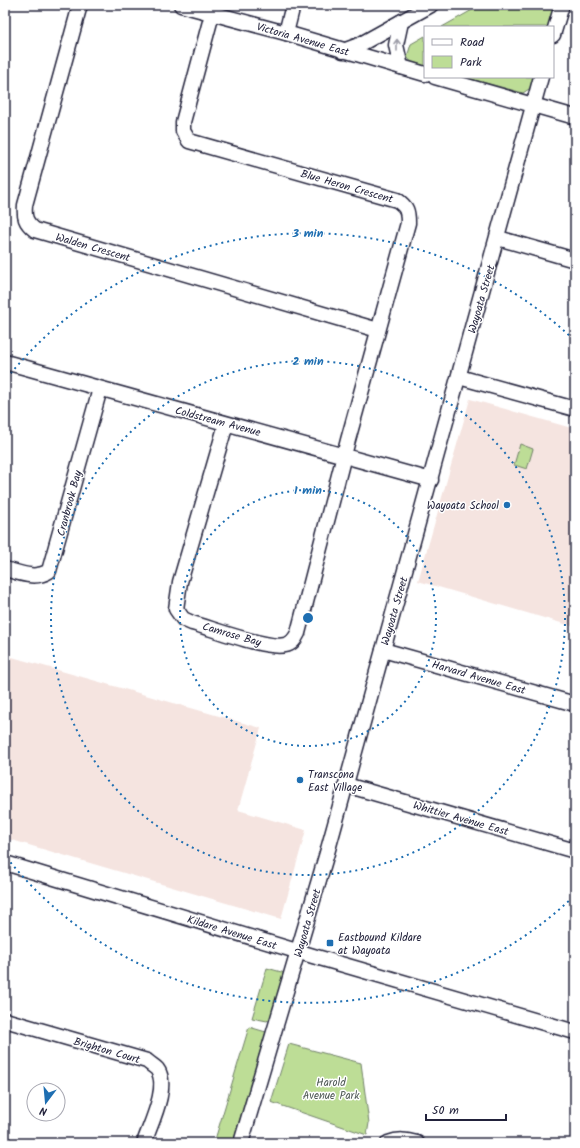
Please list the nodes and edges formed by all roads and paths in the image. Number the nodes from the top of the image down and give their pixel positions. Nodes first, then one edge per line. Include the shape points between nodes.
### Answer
1 (80, 5) edge
2 (181, 5) edge
3 (293, 5) edge
4 (431, 5) edge
5 (562, 5) edge
6 (212, 14) junction
7 (401, 22) junction
8 (554, 32) edge
9 (286, 33) junction
10 (342, 51) junction
11 (401, 67) junction
12 (424, 74) edge
13 (438, 78) edge
14 (541, 78) edge
15 (533, 105) junction
16 (575, 117) edge
17 (498, 238) junction
18 (575, 260) edge
19 (378, 330) junction
20 (5, 362) edge
21 (459, 377) junction
22 (100, 389) junction
23 (575, 409) edge
24 (226, 424) junction
25 (344, 456) junction
26 (431, 480) junction
27 (5, 569) edge
28 (383, 650) junction
29 (575, 704) edge
30 (346, 785) junction
31 (575, 851) edge
32 (5, 863) edge
33 (299, 952) junction
34 (5, 1020) edge
35 (575, 1032) edge
36 (144, 1143) edge
37 (242, 1143) edge
38 (388, 1143) edge
39 (417, 1143) edge

1 - 19 street, Walden Crescent via 25,205 24,216 27,224 34,230
2 - 6 street, Victoria Avenue East
3 - 9 street
4 - 7 street
5 - 8 street
6 - 9 street, Victoria Avenue East
6 - 19 street, Blue Heron Crescent via 183,122 183,131 189,141 397,200 406,206 408,223
7 - 10 street via 359,46
11 -> 7 street via 396,45
9 - 10 street, Victoria Avenue East
10 - 11 street, Victoria Avenue East
11 - 12 street, Victoria Avenue East
13 - 15 street
14 - 15 street, Wayoata Street
15 - 16 street
15 - 17 street, Wayoata Street
17 - 18 street
17 - 21 street, Wayoata Street
19 - 25 street, Blue Heron Crescent
20 - 22 street, Coldstream Avenue
21 - 23 street
21 - 26 street, Wayoata Street
22 - 24 street, Coldstream Avenue
22 - 27 street, Cranbrook Bay via 49,571 42,576 29,576
24 - 25 street, Coldstream Avenue
24 - 25 street, Camrose Bay via 180,582 176,609 182,619 192,623 267,644 285,646 294,641 298,633
25 - 26 street, Coldstream Avenue
26 - 28 street, Wayoata Street
28 - 29 street, Harvard Avenue East
28 - 30 street, Wayoata Street
30 - 31 street, Whittier Avenue East
30 - 33 street, Wayoata Street
32 - 33 street, Kildare Avenue East
33 - 35 street, Kildare Avenue East
33 - 37 street, Wayoata Street
34 - 36 street, Brighton Court via 146,1061 157,1070 161,1082 160,1093
38 - 39 street via 406,1140

